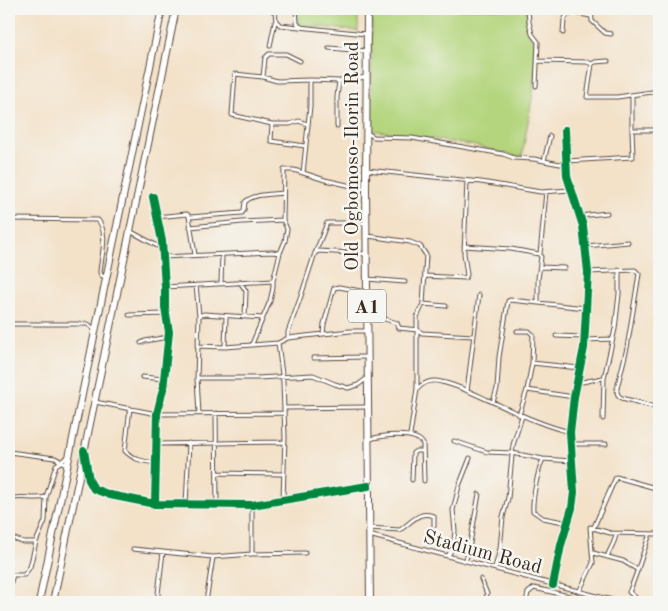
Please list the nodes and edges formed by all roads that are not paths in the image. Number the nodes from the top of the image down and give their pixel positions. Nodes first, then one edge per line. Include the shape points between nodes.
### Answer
1 (162, 9) edge
2 (176, 9) edge
3 (269, 9) edge
4 (296, 9) edge
5 (367, 9) edge
6 (528, 9) edge
7 (592, 9) edge
8 (591, 16) junction
9 (276, 21) junction
10 (302, 27) junction
11 (563, 33) dead end
12 (367, 34) junction
13 (611, 34) dead end
14 (270, 46) dead end
15 (329, 48) dead end
16 (366, 51) junction
17 (300, 61) dead end
18 (608, 61) dead end
19 (538, 62) junction
20 (592, 64) junction
21 (366, 76) junction
22 (263, 77) junction
23 (310, 80) junction
24 (339, 81) junction
25 (536, 86) dead end
26 (659, 91) edge
27 (632, 95) junction
28 (272, 124) junction
29 (307, 124) junction
30 (337, 126) dead end
31 (565, 130) dead end
32 (632, 130) junction
33 (657, 130) dead end
34 (366, 133) junction
35 (550, 136) dead end
36 (374, 137) junction
37 (366, 145) junction
38 (305, 146) junction
39 (544, 161) junction
40 (567, 161) junction
41 (366, 170) junction
42 (303, 173) junction
43 (467, 181) junction
44 (366, 189) junction
45 (571, 190) junction
46 (546, 192) junction
47 (283, 193) junction
48 (153, 197) dead end
49 (242, 213) junction
50 (607, 213) dead end
51 (580, 216) junction
52 (156, 217) junction
53 (190, 217) junction
54 (9, 219) edge
55 (283, 220) junction
56 (243, 222) junction
57 (367, 224) junction
58 (190, 227) junction
59 (130, 231) junction
60 (367, 236) junction
61 (628, 242) dead end
62 (464, 246) junction
63 (586, 246) junction
64 (162, 248) junction
65 (316, 251) junction
66 (280, 253) junction
67 (223, 254) junction
68 (367, 254) junction
69 (195, 255) junction
70 (540, 255) junction
71 (162, 257) junction
72 (540, 266) junction
73 (565, 268) dead end
74 (619, 270) junction
75 (588, 272) junction
76 (425, 276) junction
77 (106, 278) junction
78 (367, 279) junction
79 (273, 281) junction
80 (240, 282) junction
81 (404, 282) dead end
82 (221, 283) junction
83 (196, 285) junction
84 (165, 287) junction
85 (367, 292) junction
86 (479, 295) dead end
87 (538, 303) junction
88 (423, 304) junction
89 (446, 306) dead end
90 (586, 308) junction
91 (166, 314) junction
92 (129, 315) dead end
93 (199, 316) junction
94 (226, 316) junction
95 (245, 317) junction
96 (263, 318) junction
97 (385, 318) dead end
98 (9, 324) edge
99 (95, 330) junction
100 (517, 331) dead end
101 (367, 332) junction
102 (420, 332) junction
103 (323, 334) junction
104 (473, 336) junction
105 (556, 336) dead end
106 (168, 337) junction
107 (288, 338) junction
108 (584, 338) junction
109 (613, 339) junction
110 (141, 343) dead end
111 (278, 343) junction
112 (252, 344) junction
113 (197, 346) junction
114 (225, 346) junction
115 (367, 357) junction
116 (313, 358) dead end
117 (532, 363) junction
118 (579, 368) junction
119 (142, 377) dead end
120 (282, 377) junction
121 (197, 378) junction
122 (367, 378) junction
123 (604, 378) junction
124 (164, 379) junction
125 (577, 383) junction
126 (416, 389) junction
127 (527, 390) junction
128 (467, 391) junction
129 (574, 397) junction
130 (94, 402) junction
131 (492, 402) junction
132 (367, 407) junction
133 (130, 408) junction
134 (284, 408) junction
135 (659, 408) edge
136 (216, 413) junction
137 (284, 413) junction
138 (157, 414) junction
139 (199, 414) junction
140 (520, 415) junction
141 (603, 419) dead end
142 (570, 432) junction
143 (410, 435) junction
144 (368, 440) junction
145 (454, 441) dead end
146 (284, 442) junction
147 (189, 443) junction
148 (216, 443) junction
149 (157, 444) junction
150 (572, 444) junction
151 (606, 444) dead end
152 (423, 451) junction
153 (9, 452) edge
154 (84, 452) junction
155 (512, 453) junction
156 (69, 456) junction
157 (470, 458) dead end
158 (543, 459) junction
159 (572, 461) junction
160 (59, 462) junction
161 (155, 463) junction
162 (67, 466) junction
163 (217, 473) junction
164 (283, 474) junction
165 (412, 480) dead end
166 (424, 481) dead end
167 (368, 486) junction
168 (659, 489) edge
169 (479, 494) dead end
170 (46, 497) junction
171 (9, 499) edge
172 (283, 500) junction
173 (155, 504) junction
174 (186, 505) junction
175 (217, 505) junction
176 (252, 506) junction
177 (568, 523) junction
178 (434, 526) dead end
179 (368, 528) junction
180 (593, 529) junction
181 (616, 534) junction
182 (650, 534) junction
183 (659, 534) edge
184 (368, 535) junction
185 (16, 540) dead end
186 (36, 542) junction
187 (133, 549) dead end
188 (163, 552) junction
189 (305, 553) dead end
190 (592, 553) junction
191 (252, 554) junction
192 (448, 556) junction
193 (607, 557) junction
194 (212, 558) junction
195 (464, 561) junction
196 (495, 568) junction
197 (638, 570) junction
198 (11, 575) edge
199 (480, 579) dead end
200 (553, 585) junction
201 (9, 588) edge
202 (579, 592) junction
203 (39, 602) edge
204 (53, 602) edge
205 (156, 602) edge
206 (206, 602) edge
207 (370, 602) edge
208 (485, 602) edge
209 (526, 602) edge
210 (569, 602) edge
211 (619, 602) edge
212 (634, 602) edge

1 - 77 highway
2 - 59 highway
3 - 9 street via 275,12
4 - 10 street via 297,23
5 - 12 highway, Old Ogbomoso-Ilorin Road / A1
6 - 19 street via 528,22 538,42
7 - 8 street
8 - 11 street via 567,15
8 - 13 street via 601,30
9 - 10 street via 280,25
9 - 14 street
10 - 12 street
12 - 16 highway, Old Ogbomoso-Ilorin Road / A1
15 - 16 street
16 - 21 highway, Old Ogbomoso-Ilorin Road / A1
17 - 22 street via 286,54 269,54 265,58
18 - 20 street
19 - 20 street
19 - 25 street
20 - 27 street via 587,97
21 - 24 street
21 - 34 highway, Old Ogbomoso-Ilorin Road / A1
22 - 23 street via 277,81
22 - 28 street via 235,74 232,114
23 - 24 street
23 - 29 street
24 - 30 street
26 - 27 street
27 - 32 street
28 - 29 street via 299,121
28 - 38 street via 272,141
29 - 38 street
31 - 40 street
32 - 33 street
32 - 40 street via 633,158
34 - 36 street
34 - 37 highway, Old Ogbomoso-Ilorin Road / A1
35 - 39 street
36 - 37 street
36 - 39 street via 412,138
37 - 41 highway, Old Ogbomoso-Ilorin Road / A1
38 - 42 street
39 - 40 street via 560,164
40 - 45 street
41 - 43 street
41 - 44 highway, Old Ogbomoso-Ilorin Road / A1
42 - 44 street
42 - 47 street via 284,170
43 - 46 street
43 - 62 street
44 - 57 highway, Old Ogbomoso-Ilorin Road / A1
45 - 46 street
45 - 51 street
46 - 70 street
47 - 49 street via 247,199
47 - 55 street
48 - 52 street
49 - 53 street
49 - 56 street
50 - 51 street
51 - 63 street
52 - 53 street via 187,214
52 - 64 street
53 - 58 street
54 - 77 street via 98,220 104,229 100,272
55 - 56 street
55 - 66 street via 287,229
56 - 58 street
57 - 60 highway, Old Ogbomoso-Ilorin Road / A1
57 - 65 street via 327,223
58 - 69 street
59 - 64 street
59 - 130 highway
60 - 68 highway, Old Ogbomoso-Ilorin Road / A1
60 - 76 street via 420,246 426,255
61 - 63 street
62 - 70 street
62 - 76 street via 466,277
63 - 75 street
64 - 71 street
65 - 68 street
65 - 107 street
66 - 67 street
66 - 79 street
67 - 69 street
67 - 82 street
68 - 78 highway, Old Ogbomoso-Ilorin Road / A1
69 - 71 street
70 - 72 street
71 - 84 street
72 - 73 street
72 - 87 street
74 - 75 street
74 - 109 street
74 - 135 street via 635,270 639,274 617,393 622,398
75 - 90 street
76 - 88 street
77 - 99 highway
78 - 81 street
78 - 85 highway, Old Ogbomoso-Ilorin Road / A1
79 - 80 street
79 - 96 street via 272,295
80 - 82 street
80 - 95 street via 246,291
82 - 83 street
83 - 84 street
83 - 93 street
84 - 91 street
85 - 101 highway, Old Ogbomoso-Ilorin Road / A1
85 - 103 street via 334,288
86 - 104 street
87 - 90 street
87 - 131 street via 508,301 497,388
88 - 89 street
88 - 102 street via 417,318
90 - 108 street
91 - 92 street
91 - 106 street
93 - 94 street
93 - 113 street
94 - 95 street
94 - 114 street
95 - 96 street
96 - 112 street
97 - 102 street via 397,323 399,328
98 - 99 street via 88,324
99 - 156 highway
100 - 117 street via 533,333
101 - 103 street
101 - 115 highway, Old Ogbomoso-Ilorin Road / A1
102 - 104 street
102 - 126 street via 417,337
103 - 107 street
104 - 128 street
105 - 108 street
106 - 110 street
106 - 124 street
107 - 111 street
108 - 109 street
108 - 118 street
109 - 123 street
111 - 112 street
111 - 120 street
112 - 114 street
113 - 114 street
113 - 121 street
115 - 116 street
115 - 122 highway, Old Ogbomoso-Ilorin Road / A1
117 - 118 street
117 - 127 street
118 - 125 street
119 - 124 street
120 - 121 street
120 - 122 street via 313,375 348,388
120 - 134 street
121 - 139 street
122 - 132 highway, Old Ogbomoso-Ilorin Road / A1
123 - 125 street
123 - 141 street
124 - 138 street
125 - 129 street
126 - 128 street via 423,383 440,381
126 - 143 street
127 - 129 street
127 - 140 street
128 - 131 street
129 - 142 street
130 - 133 street
130 - 154 highway
131 - 140 street
132 - 134 street
132 - 144 highway, Old Ogbomoso-Ilorin Road / A1
133 - 138 street
133 - 161 street via 125,451 139,461
134 - 137 street
136 - 137 street
136 - 139 street
136 - 148 street
137 - 146 street
138 - 139 street
138 - 149 street
140 - 142 street
140 - 155 street
142 - 150 street
143 - 144 street via 377,436
143 - 152 street via 422,442
144 - 167 highway, Old Ogbomoso-Ilorin Road / A1
145 - 155 street via 487,452
146 - 148 street
146 - 164 street
147 - 148 street
147 - 149 street
147 - 174 street
148 - 163 street
149 - 161 street
150 - 151 street
150 - 159 street
152 - 165 street via 413,453
152 - 166 street
153 - 160 street via 52,457
154 - 173 street via 94,489
154 - 204 highway
155 - 158 street
155 - 196 street via 508,498
156 - 160 street
156 - 162 highway
157 - 192 street via 458,486 453,510 453,547
158 - 159 street
158 - 177 street via 533,511 543,518
159 - 177 street via 574,492
160 - 162 street
160 - 170 street
161 - 173 street
162 - 203 highway
163 - 164 street
163 - 175 street
164 - 172 street
167 - 172 street
167 - 179 highway, Old Ogbomoso-Ilorin Road / A1
168 - 180 street via 616,477
169 - 195 street
170 - 171 street
170 - 186 street via 45,521
172 - 176 street
173 - 174 street
174 - 175 street
175 - 176 street
176 - 191 street
177 - 200 street
178 - 179 street via 434,516 425,514 400,530
179 - 184 highway, Old Ogbomoso-Ilorin Road / A1
180 - 181 street
180 - 190 street via 589,528
181 - 182 street
181 - 193 street
182 - 183 street
182 - 197 street
184 - 192 street, Stadium Road
184 - 207 highway, Old Ogbomoso-Ilorin Road / A1
185 - 186 street
186 - 198 street via 26,574
187 - 188 street
188 - 194 street
188 - 205 street
189 - 191 street
190 - 193 street
190 - 202 street via 593,565
191 - 194 street
192 - 195 street, Stadium Road
193 - 197 street via 626,562
194 - 206 street
195 - 196 street, Stadium Road
196 - 200 street, Stadium Road
197 - 212 street via 629,592 635,597
198 - 201 street
199 - 208 street via 487,594
200 - 202 street, Stadium Road
202 - 211 street, Stadium Road
209 - 210 street via 528,593 534,588 569,596

